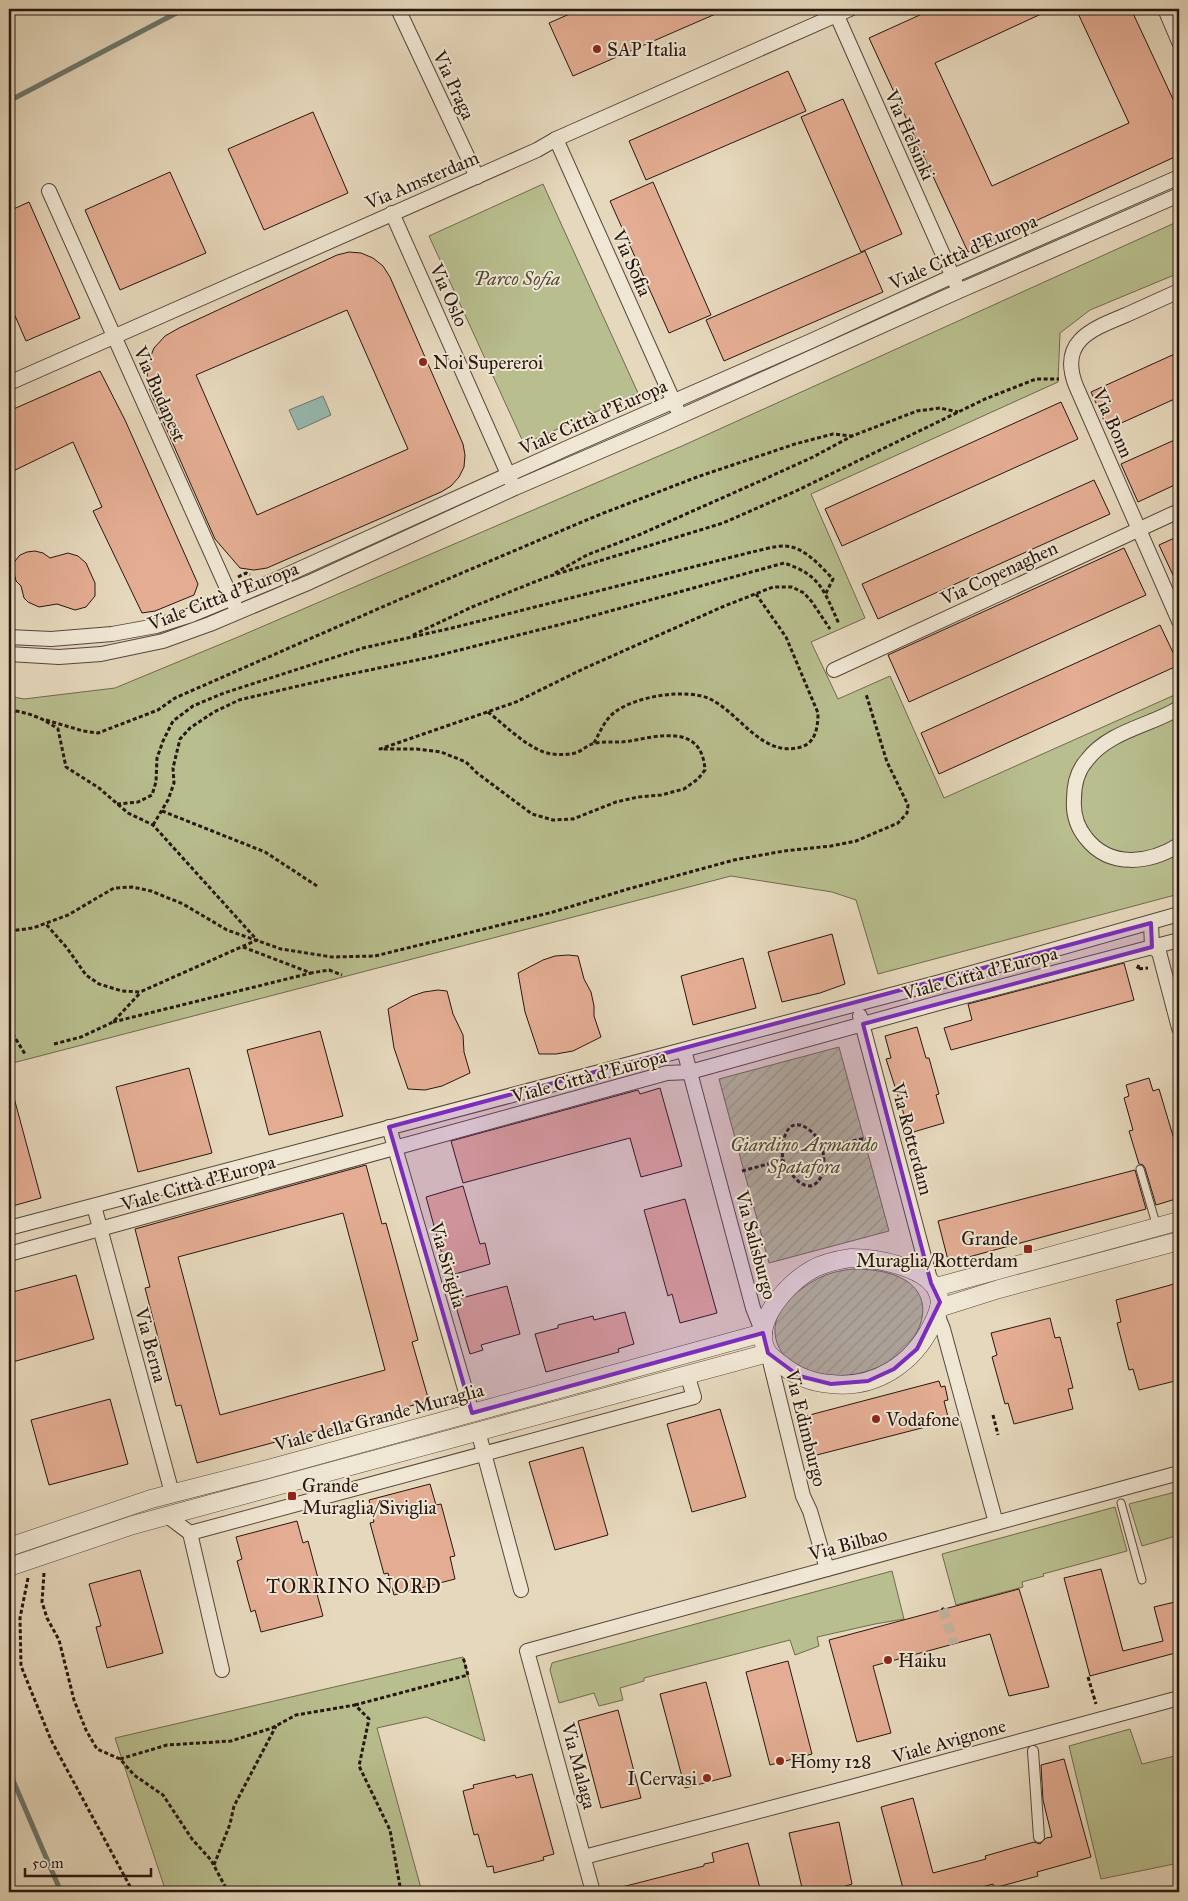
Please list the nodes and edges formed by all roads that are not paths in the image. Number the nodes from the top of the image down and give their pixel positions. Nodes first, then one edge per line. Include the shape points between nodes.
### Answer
1 (398, 9) edge
2 (850, 9) edge
3 (1165, 9) edge
4 (835, 12) edge
5 (1179, 42) edge
6 (556, 139) junction
7 (477, 177) junction
8 (1179, 177) edge
9 (50, 191) dead end
10 (1179, 195) edge
11 (392, 213) junction
12 (1086, 219) junction
13 (1093, 233) junction
14 (953, 276) junction
15 (959, 291) junction
16 (1179, 291) edge
17 (114, 336) junction
18 (9, 383) edge
19 (674, 402) junction
20 (681, 417) junction
21 (508, 475) junction
22 (515, 488) junction
23 (1179, 511) edge
24 (1139, 528) junction
25 (368, 538) junction
26 (374, 553) junction
27 (232, 598) junction
28 (238, 612) junction
29 (1179, 621) edge
30 (9, 637) edge
31 (9, 654) edge
32 (834, 670) dead end
33 (1179, 708) edge
34 (1179, 845) edge
35 (1179, 914) edge
36 (1151, 923) junction
37 (1179, 940) edge
38 (1152, 947) junction
39 (857, 1004) junction
40 (863, 1024) junction
41 (1179, 1028) edge
42 (684, 1050) junction
43 (690, 1072) junction
44 (388, 1127) junction
45 (394, 1147) junction
46 (1140, 1169) dead end
47 (94, 1206) junction
48 (1179, 1221) edge
49 (1157, 1227) junction
50 (9, 1228) edge
51 (101, 1229) junction
52 (1179, 1240) edge
53 (9, 1254) edge
54 (933, 1285) junction
55 (938, 1311) junction
56 (763, 1333) junction
57 (768, 1353) junction
58 (687, 1374) junction
59 (472, 1413) junction
60 (478, 1431) junction
61 (484, 1455) junction
62 (1179, 1473) edge
63 (172, 1493) junction
64 (1121, 1503) dead end
65 (166, 1515) junction
66 (996, 1523) junction
67 (190, 1533) junction
68 (9, 1547) edge
69 (9, 1567) edge
70 (827, 1569) junction
71 (1142, 1580) dead end
72 (521, 1590) dead end
73 (527, 1651) joint
74 (222, 1670) dead end
75 (1179, 1698) edge
76 (1033, 1751) dead end
77 (1039, 1837) dead end
78 (584, 1857) junction
79 (593, 1892) edge

1 - 7 street, Via Praga
2 - 4 street, Via Amsterdam
3 - 5 street
4 - 6 street, Via Amsterdam
4 - 14 street, Via Helsinki
6 - 7 street, Via Amsterdam
6 - 19 street, Via Sofia
7 - 11 street, Via Amsterdam
8 - 12 street, Viale Città d'Europa
9 - 17 street, Via Budapest
10 - 13 street, Viale Città d'Europa
11 - 17 street, Via Amsterdam
11 - 21 street, Via Oslo
12 - 13 lane
12 - 14 street, Viale Città d'Europa
13 - 15 street, Viale Città d'Europa
14 - 15 street, Via Helsinki
14 - 19 street, Viale Città d'Europa
15 - 20 street, Viale Città d'Europa
16 - 24 street, Via Bonn via 1089,332 1074,351 1073,380
17 - 18 street, Via Amsterdam
17 - 27 street, Via Budapest
19 - 20 street, Via Sofia
19 - 21 street, Viale Città d'Europa
20 - 22 street, Viale Città d'Europa
21 - 22 street, Via Oslo
21 - 25 street, Viale Città d'Europa
22 - 26 street, Viale Città d'Europa
23 - 24 street, Via Copenaghen
24 - 29 street, Via Bonn
24 - 32 street, Via Copenaghen
25 - 26 lane
25 - 27 street, Viale Città d'Europa
26 - 28 street, Viale Città d'Europa
27 - 28 street, Via Budapest
27 - 30 street, Viale Città d'Europa via 174,620 125,632 64,639
28 - 31 street, Viale Città d'Europa via 163,641 130,649 59,657
33 - 34 street via 1096,749 1079,774 1074,802 1076,819 1083,834 1096,849 1111,857 1145,859
35 - 36 street, Viale Città d'Europa
36 - 38 street
36 - 39 street, Viale Città d'Europa
37 - 38 street, Viale Città d'Europa
38 - 40 street, Viale Città d'Europa
38 - 41 street via 1159,952
39 - 40 street, Via Rotterdam
39 - 42 street, Viale Città d'Europa
40 - 43 street, Viale Città d'Europa
40 - 54 street, Via Rotterdam
42 - 43 street, Via Salisburgo
42 - 44 street, Viale Città d'Europa
43 - 45 street, Viale Città d'Europa via 667,1073
43 - 56 street, Via Salisburgo via 753,1308
44 - 45 street, Via Siviglia
44 - 47 street, Viale Città d'Europa
45 - 51 street, Viale Città d'Europa
45 - 59 street, Via Siviglia
46 - 49 lane
47 - 50 street, Viale Città d'Europa
47 - 51 street, Via Berna
48 - 49 street
49 - 54 street
51 - 53 street, Viale Città d'Europa
51 - 63 street, Via Berna
52 - 55 street via 999,1289
54 - 55 street via 940,1297
54 - 56 street via 913,1271 882,1260 851,1258 830,1262 808,1272 788,1290 766,1320
55 - 57 street via 926,1337 910,1357 886,1374 862,1383 837,1385 814,1381 790,1371
55 - 66 street
56 - 57 street
56 - 59 street, Viale della Grande Muraglia
57 - 58 street, Viale della Grande Muraglia
57 - 70 street, Via Edimburgo via 803,1496
58 - 60 street, Viale della Grande Muraglia
58 - 61 street via 694,1397
59 - 63 street, Viale della Grande Muraglia via 268,1470
60 - 61 street
60 - 65 street, Viale della Grande Muraglia
61 - 67 street
61 - 72 street
62 - 66 street, Via Bilbao
63 - 68 street, Viale della Grande Muraglia
64 - 71 lane
65 - 67 street
65 - 69 street, Viale della Grande Muraglia
66 - 70 street, Via Bilbao
67 - 74 street
70 - 73 street, Via Bilbao
73 - 78 street, Via Malaga
75 - 78 street, Viale Avignone
76 - 77 street
78 - 79 street, Via Malaga

